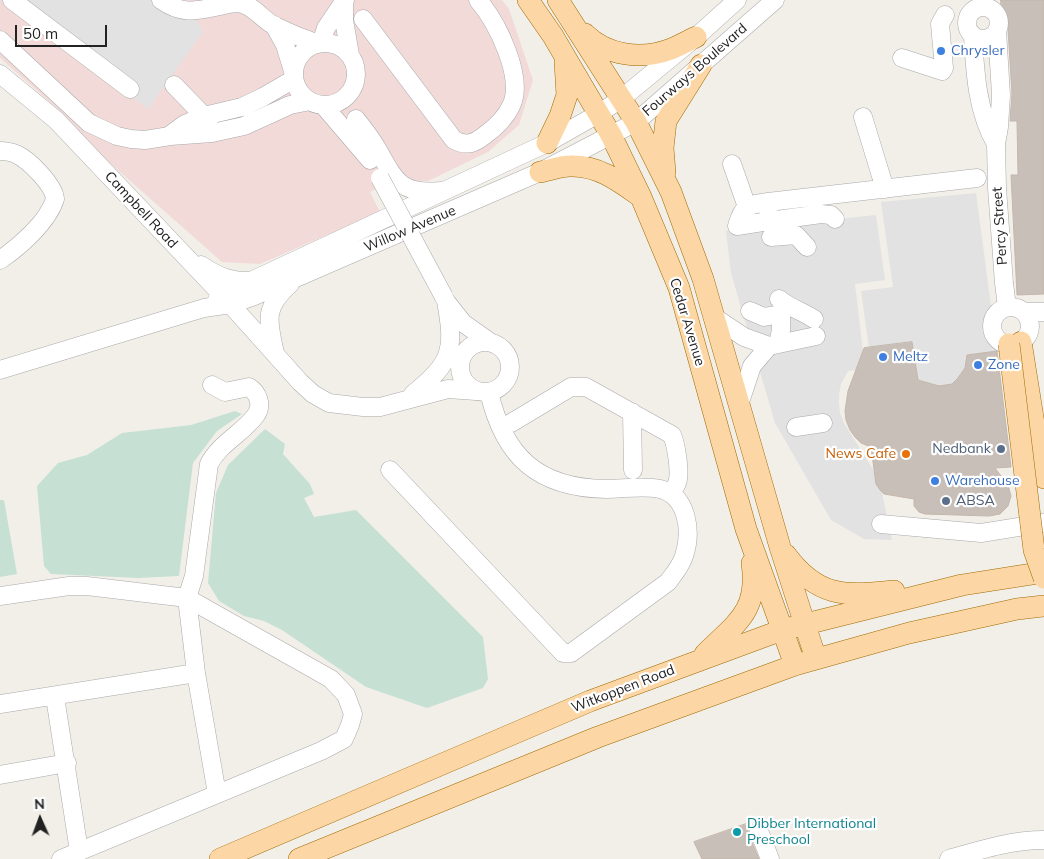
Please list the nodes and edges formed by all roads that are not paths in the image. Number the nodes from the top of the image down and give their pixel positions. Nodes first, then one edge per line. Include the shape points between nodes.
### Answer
1 (12, 0) edge
2 (161, 0) edge
3 (478, 0) edge
4 (528, 0) edge
5 (558, 0) edge
6 (737, 0) edge
7 (775, 0) edge
8 (344, 1) edge
9 (990, 5) edge
10 (944, 8) edge
11 (363, 19) dead end
12 (572, 22) junction
13 (978, 24) edge
14 (274, 26) junction
15 (696, 37) junction
16 (0, 40) edge
17 (319, 43) junction
18 (350, 55) junction
19 (564, 56) junction
20 (902, 58) dead end
21 (701, 65) junction
22 (0, 74) edge
23 (294, 75) junction
24 (174, 85) dead end
25 (130, 89) dead end
26 (350, 92) junction
27 (990, 98) dead end
28 (622, 99) junction
29 (317, 103) junction
30 (598, 114) junction
31 (204, 116) junction
32 (863, 116) dead end
33 (356, 119) junction
34 (636, 122) junction
35 (212, 133) junction
36 (611, 135) junction
37 (170, 136) junction
38 (547, 143) junction
39 (996, 144) junction
40 (0, 151) edge
41 (370, 160) junction
42 (732, 164) dead end
43 (540, 172) junction
44 (997, 188) junction
45 (884, 189) junction
46 (449, 190) junction
47 (671, 192) junction
48 (641, 197) junction
49 (768, 202) junction
50 (747, 207) junction
51 (835, 219) dead end
52 (770, 229) junction
53 (807, 247) dead end
54 (182, 252) junction
55 (0, 260) edge
56 (298, 277) junction
57 (251, 281) junction
58 (779, 299) dead end
59 (227, 300) junction
60 (448, 303) junction
61 (1016, 310) junction
62 (750, 311) dead end
63 (1044, 312) edge
64 (714, 317) junction
65 (1044, 325) edge
66 (1019, 340) junction
67 (490, 342) junction
68 (773, 345) junction
69 (275, 354) junction
70 (461, 359) junction
71 (0, 370) edge
72 (212, 385) dead end
73 (483, 391) junction
74 (431, 392) junction
75 (407, 399) junction
76 (739, 405) junction
77 (632, 412) junction
78 (510, 423) dead end
79 (823, 423) dead end
80 (796, 427) dead end
81 (390, 470) dead end
82 (633, 470) dead end
83 (1044, 478) edge
84 (670, 493) junction
85 (1044, 523) edge
86 (881, 524) dead end
87 (746, 529) junction
88 (780, 547) junction
89 (1044, 572) edge
90 (1044, 578) edge
91 (962, 585) junction
92 (0, 596) edge
93 (187, 598) junction
94 (1044, 606) edge
95 (804, 624) junction
96 (782, 630) junction
97 (816, 659) junction
98 (699, 660) junction
99 (795, 666) junction
100 (196, 673) junction
101 (55, 697) junction
102 (0, 704) edge
103 (67, 763) junction
104 (0, 776) edge
105 (217, 794) junction
106 (758, 831) dead end
107 (1044, 840) edge
108 (79, 851) junction
109 (61, 859) edge
110 (220, 859) edge
111 (299, 859) edge
112 (770, 859) edge
113 (949, 859) edge

1 - 25 street
2 - 14 street via 171,8 190,12 241,4
3 - 11 street via 502,39 516,89 511,106 500,124 471,144 454,140
4 - 19 main road, Cedar Avenue
5 - 12 main road, Cedar Avenue
6 - 15 street, Fourways Boulevard
7 - 21 street, Fourways Boulevard
8 - 17 street
8 - 18 street
9 - 13 street via 981,6
10 - 13 street via 956,24
10 - 20 street via 940,24 942,71
12 - 15 main road via 609,51 637,55 670,50
12 - 28 main road, Cedar Avenue
13 - 27 street
13 - 39 street, Percy Street via 974,56 979,95 986,128
13 - 39 street, Percy Street via 1000,49
14 - 17 street
14 - 23 street via 285,45
15 - 28 street, Fourways Boulevard
16 - 37 street via 89,123 116,136 132,139
17 - 18 street via 332,43
17 - 23 street via 301,53
18 - 26 street via 356,74
19 - 30 main road, Cedar Avenue
19 - 38 main road via 567,95
21 - 34 street, Fourways Boulevard
21 - 47 main road via 666,121 664,169
22 - 54 street, Campbell Road via 56,120
23 - 29 street via 298,90
23 - 31 street via 263,98
24 - 31 street
26 - 29 street via 338,101
26 - 33 street
28 - 30 street, Fourways Boulevard
28 - 34 main road, Cedar Avenue
29 - 35 street via 290,105 244,126
29 - 41 street
30 - 36 main road, Cedar Avenue
30 - 38 street, Willow Avenue
31 - 35 street
31 - 37 street via 185,124
32 - 45 street
33 - 41 street
33 - 46 street via 369,134 392,176 400,183 416,190
34 - 36 street, Fourways Boulevard
34 - 47 main road, Cedar Avenue
35 - 37 street
36 - 43 street, Willow Avenue
36 - 48 main road, Cedar Avenue
38 - 46 street, Willow Avenue
39 - 44 street, Percy Street
40 - 55 street via 16,154 29,162 52,188 55,199 48,214 14,251
41 - 60 street, bridge
42 - 50 street
43 - 48 main road via 570,166 588,168 602,172
43 - 56 street, Willow Avenue
44 - 45 street via 972,184
44 - 61 street, Percy Street via 1004,283
45 - 49 street
46 - 57 street, Willow Avenue
47 - 64 main road, Cedar Avenue
48 - 87 main road, Cedar Avenue via 679,288
49 - 50 street
49 - 52 street
50 - 52 street via 740,213 737,226
51 - 52 street via 821,214
52 - 53 street via 796,235
54 - 57 street via 214,274 237,282
54 - 59 street, Campbell Road
56 - 59 street, Willow Avenue
56 - 69 street via 275,298 270,311
57 - 59 street, Willow Avenue
58 - 68 street via 802,312 815,327
59 - 69 street, Campbell Road
59 - 71 street, Willow Avenue
60 - 67 street via 464,323
60 - 70 street via 459,327
60 - 75 street via 450,352 438,372
61 - 63 street
61 - 66 street, Percy Street via 1030,322
61 - 66 street via 997,313 992,324 999,340
62 - 68 street via 764,317 781,314
64 - 68 street via 744,337
64 - 76 main road, Cedar Avenue
65 - 66 street
66 - 83 main road
66 - 90 main road, bridge via 1034,550
67 - 70 street, Campbell Road via 474,344
67 - 73 street via 504,350 510,372 501,386
68 - 76 street via 752,366
69 - 75 street, Campbell Road via 300,382 329,402 344,406 380,407
70 - 73 street via 463,380 469,387
70 - 74 street, Campbell Road via 452,374
72 - 93 street via 225,392 249,387 259,400 259,407 257,414 214,455 209,464 194,576
73 - 74 street, Campbell Road via 448,389
73 - 84 street via 504,437 536,472 566,484 659,488
74 - 75 street, Campbell Road
76 - 88 main road, Cedar Avenue
77 - 78 street via 579,386 571,387
77 - 82 street
77 - 84 street via 672,435 675,441 678,482
79 - 80 street
81 - 84 street via 544,634 568,654 640,604 678,570 687,541 686,524 684,508
85 - 86 street via 981,533
87 - 96 main road, Cedar Avenue
87 - 98 main road via 754,576 752,598 745,614
88 - 91 main road via 810,580 837,592 874,593
88 - 95 main road, Cedar Avenue
89 - 91 main road, Witkoppen Road
91 - 95 main road, Witkoppen Road
92 - 93 street via 87,586
93 - 100 street
93 - 105 street via 331,679 346,695 353,714 344,739
94 - 97 main road via 908,633
95 - 96 main road, Witkoppen Road
95 - 97 main road, Cedar Avenue
96 - 98 main road, Witkoppen Road
96 - 99 main road, Cedar Avenue
97 - 99 main road
98 - 110 main road, Witkoppen Road via 590,701
99 - 111 main road via 598,737
100 - 101 street
100 - 105 street
101 - 102 street
101 - 103 street
103 - 104 street
103 - 108 street
105 - 108 street
106 - 112 street
107 - 113 street via 997,845
108 - 109 street

